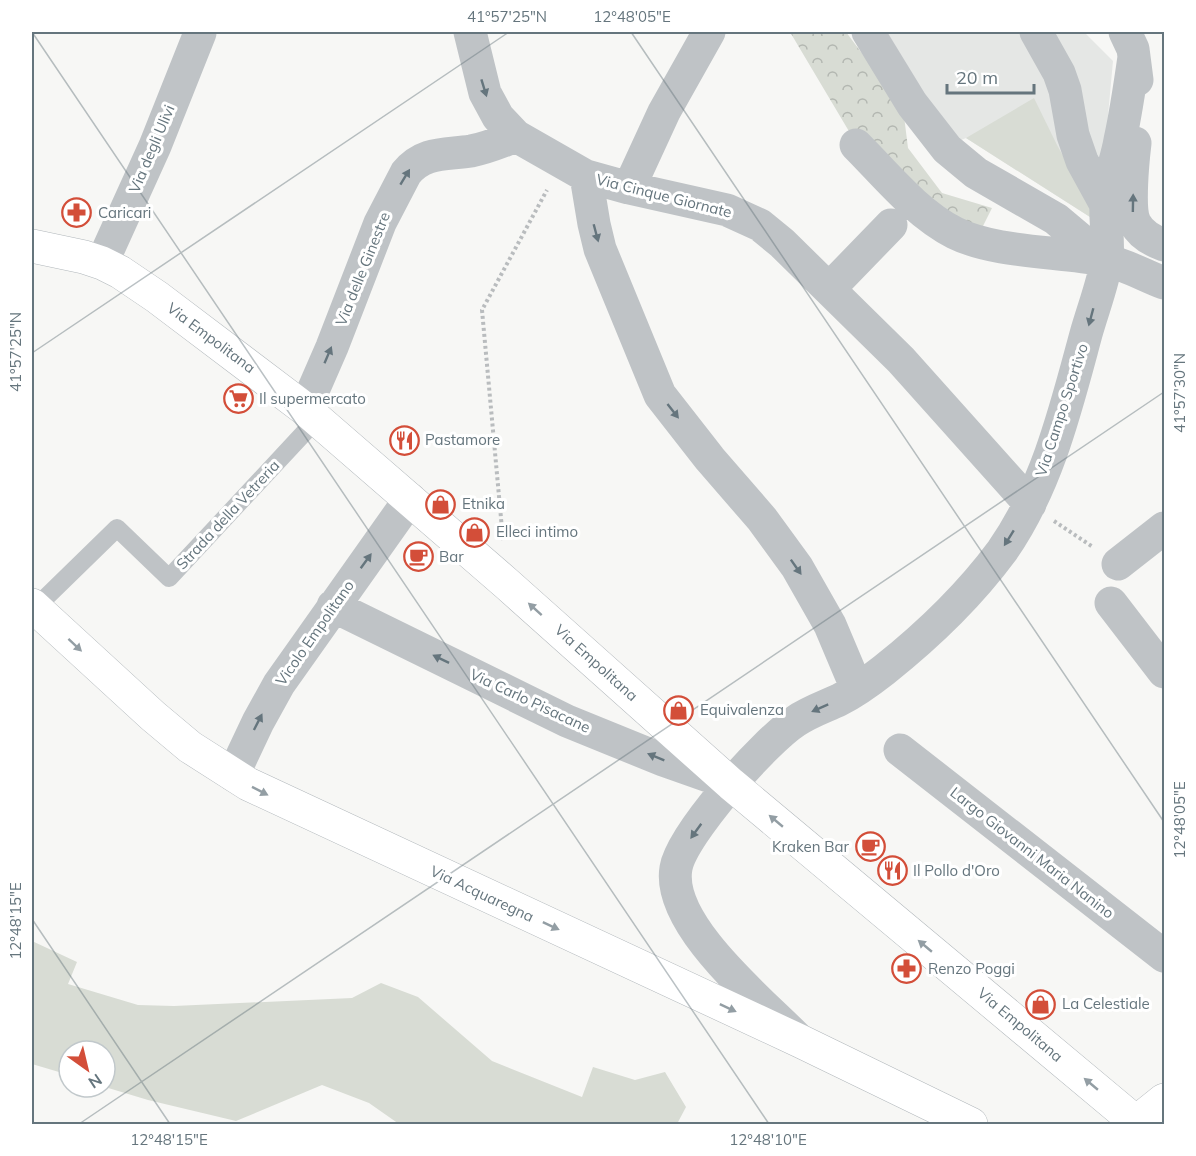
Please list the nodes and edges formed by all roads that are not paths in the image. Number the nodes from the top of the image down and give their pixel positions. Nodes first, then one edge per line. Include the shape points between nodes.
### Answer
1 (470, 32) edge
2 (709, 32) edge
3 (868, 32) edge
4 (1036, 32) edge
5 (200, 33) dead end
6 (1130, 44) edge
7 (516, 136) junction
8 (856, 145) dead end
9 (574, 169) junction
10 (629, 188) junction
11 (1105, 203) junction
12 (891, 225) dead end
13 (1164, 245) edge
14 (32, 246) edge
15 (1106, 261) junction
16 (102, 263) junction
17 (1164, 283) edge
18 (829, 289) junction
19 (311, 414) junction
20 (410, 499) junction
21 (1030, 504) junction
22 (1164, 528) edge
23 (1118, 564) road end
24 (1111, 603) dead end
25 (333, 606) junction
26 (33, 607) edge
27 (1164, 672) edge
28 (857, 689) junction
29 (900, 750) dead end
30 (233, 775) junction
31 (731, 784) junction
32 (1164, 956) edge
33 (800, 1041) junction
34 (1164, 1100) edge
35 (1136, 1124) edge
36 (970, 1125) edge

1 -> 7 street via 488,99
2 - 10 street via 664,112
3 - 15 street via 915,109 947,149 976,173 1056,219
4 - 11 street via 1059,73 1082,161
5 - 16 street, Via degli Ulivi
6 - 11 street via 1120,140
13 -> 6 street via 1143,234 1133,217 1138,107
7 - 9 street
19 -> 7 street, Via delle Ginestre via 332,347 380,223 406,173 425,158 486,147
8 - 15 street via 921,210 953,232 986,243
9 - 10 street, Via Cinque Giornate
9 -> 28 street, Via Cinque Giornate via 600,249 660,395 797,567 826,617
10 - 18 street, Via Cinque Giornate via 727,210 750,219 782,243
11 - 15 street, Via Campo Sportivo
12 - 18 street
14 - 16 main road, Via Empolitana
15 - 17 street
15 -> 21 street, Via Campo Sportivo via 1052,452
16 - 19 main road, Via Empolitana via 156,297
18 - 21 street, Via Cinque Giornate via 901,360
19 - 20 main road, Via Empolitana
19 - 26 lane, Strada della Vetreria via 169,578 117,528
25 -> 20 street, Vicolo Empolitano
31 -> 20 main road, Via Empolitana
21 -> 28 street, Via Campo Sportivo via 1003,549 969,592 924,637
22 - 23 street
24 - 27 street
30 -> 25 street, Vicolo Empolitano via 268,702
31 -> 25 street, Via Carlo Pisacane via 567,721
26 -> 30 main road, Via Acquaregna via 153,716
28 -> 31 street, Via Campo Sportivo via 787,727
29 - 32 street, Largo Giovanni Maria Nanino
30 -> 33 main road, Via Acquaregna
31 -> 33 street, Via Campo Sportivo via 680,855 675,879 678,894 714,955
35 -> 31 main road, Via Empolitana
33 - 36 main road, Via Acquaregna
34 - 35 main road

